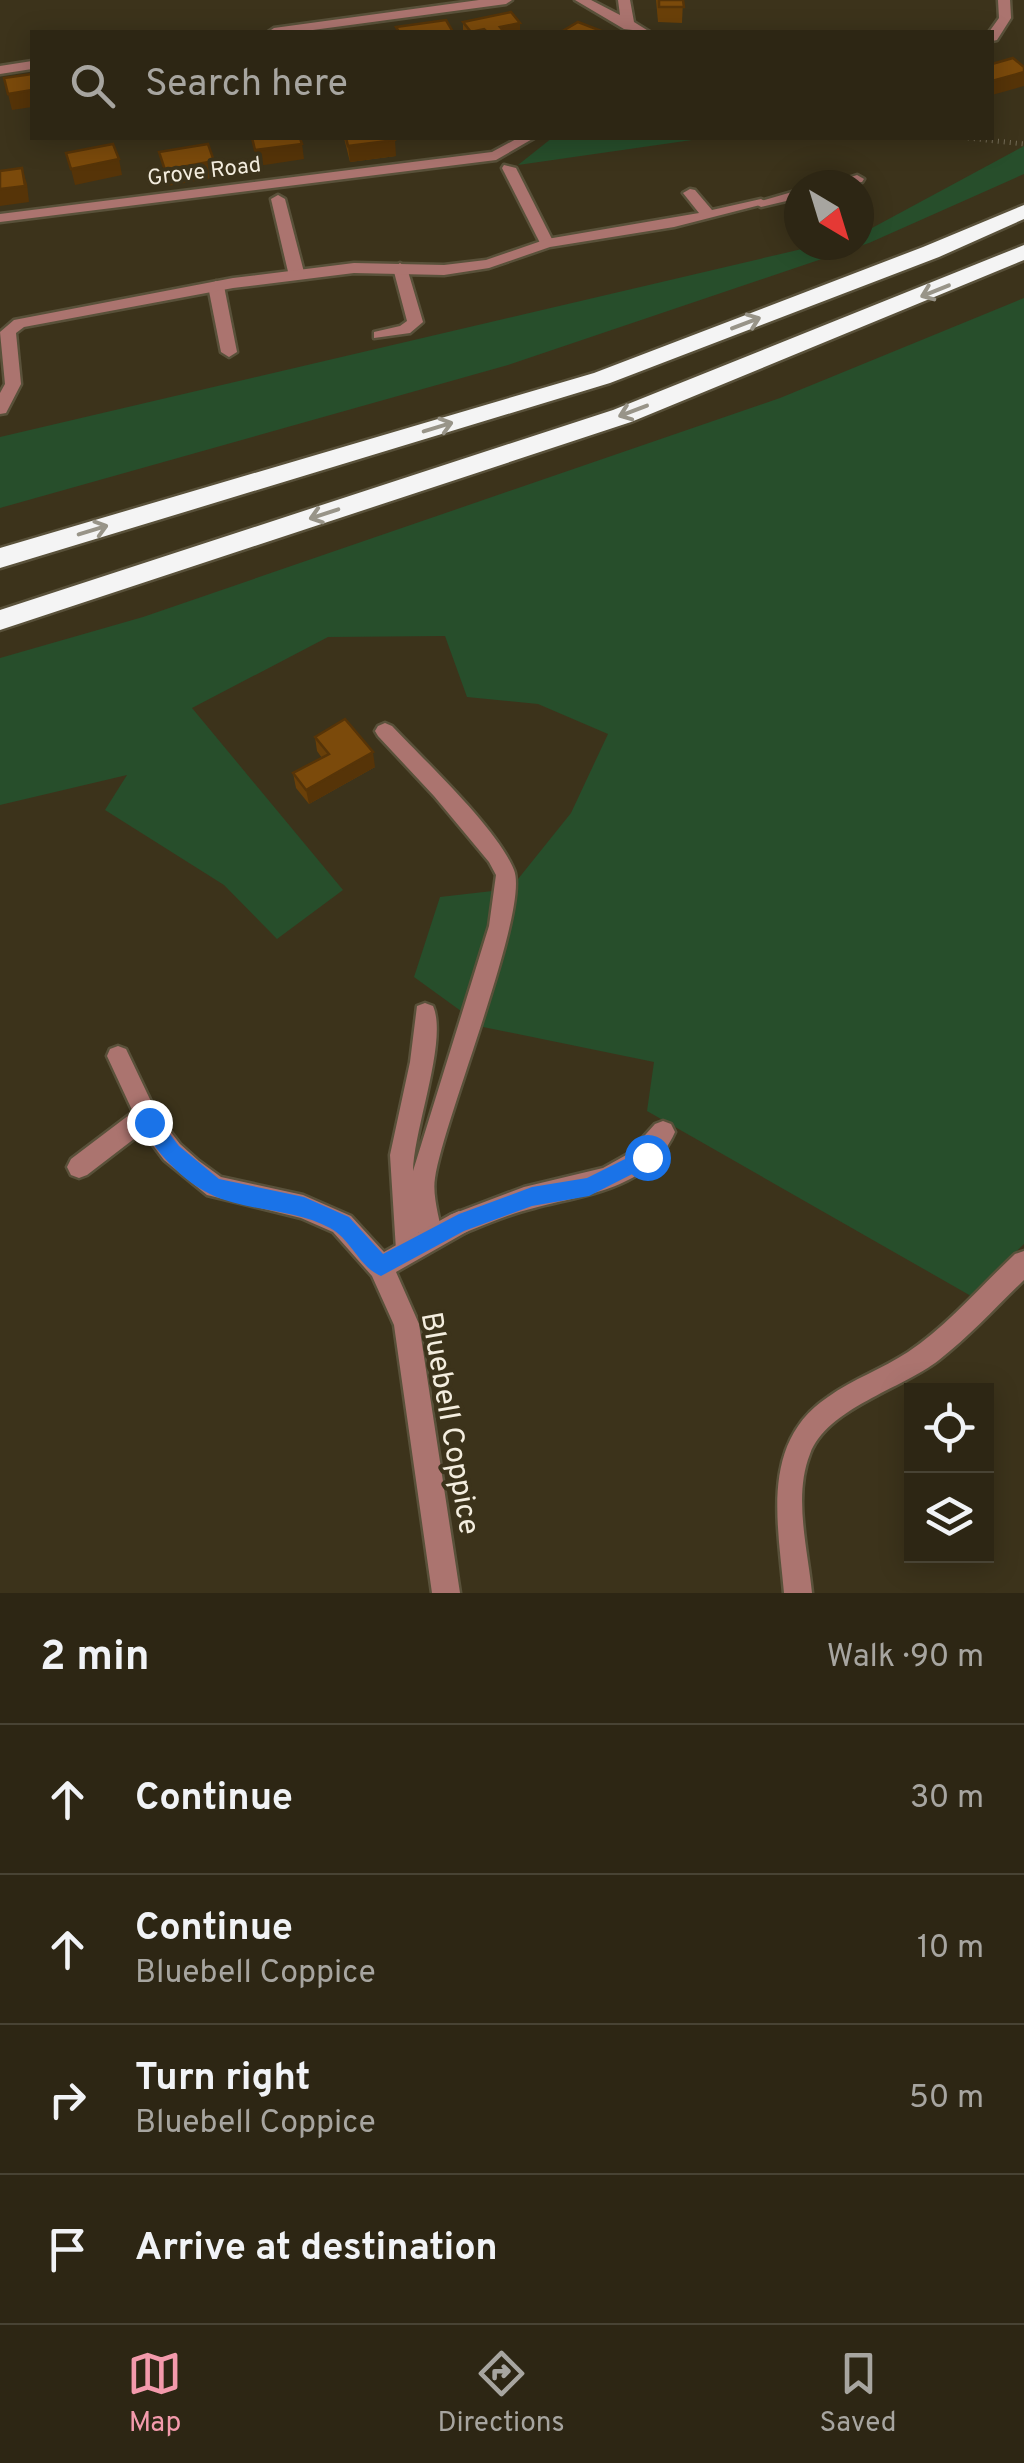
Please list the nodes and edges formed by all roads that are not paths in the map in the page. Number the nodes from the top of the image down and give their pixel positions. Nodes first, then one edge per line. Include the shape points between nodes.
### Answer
1 (581, 0) edge
2 (624, 0) edge
3 (1004, 0) edge
4 (503, 1) edge
5 (508, 17) edge
6 (628, 26) junction
7 (289, 30) edge
8 (639, 30) edge
9 (994, 34) edge
10 (30, 65) edge
11 (0, 70) edge
12 (524, 140) edge
13 (509, 168) dead end
14 (690, 193) dead end
15 (784, 198) edge
16 (278, 199) dead end
17 (1024, 211) edge
18 (708, 215) junction
19 (0, 218) edge
20 (547, 243) junction
21 (1024, 252) edge
22 (400, 268) junction
23 (296, 276) junction
24 (216, 286) junction
25 (380, 335) dead end
26 (230, 352) dead end
27 (0, 408) edge
28 (0, 558) edge
29 (0, 620) edge
30 (385, 731) dead end
31 (425, 1012) dead end
32 (118, 1056) dead end
33 (146, 1116) junction
34 (663, 1132) dead end
35 (78, 1166) dead end
36 (431, 1238) junction
37 (408, 1250) junction
38 (1024, 1263) edge
39 (381, 1266) junction
40 (446, 1593) edge
41 (798, 1593) edge

1 - 6 street
2 - 6 street
3 - 9 street via 1005,18
4 - 5 street
4 - 7 street
6 - 8 street
10 - 11 street
12 - 19 street, Grove Road via 496,156
13 - 20 street
14 - 18 street
15 - 18 street
16 - 23 street
28 -> 17 highway via 602,378
18 - 20 street
20 - 22 street via 489,264
21 -> 29 highway via 622,416
22 - 23 street
22 - 25 street via 415,322
23 - 24 street
24 - 26 street
24 - 27 street via 12,328 13,384
30 - 36 street via 441,790 506,876 500,926 422,1182
31 - 37 street via 427,1044 402,1148
32 - 33 street, Bluebell Coppice
33 - 35 street
33 - 39 street, Bluebell Coppice via 172,1152 215,1187 304,1207 342,1224
34 - 36 street via 647,1157 626,1171 589,1187 532,1197
36 - 37 street
37 - 39 street
38 - 41 street via 927,1354 809,1428 792,1474
39 - 40 street, Bluebell Coppice via 406,1324

